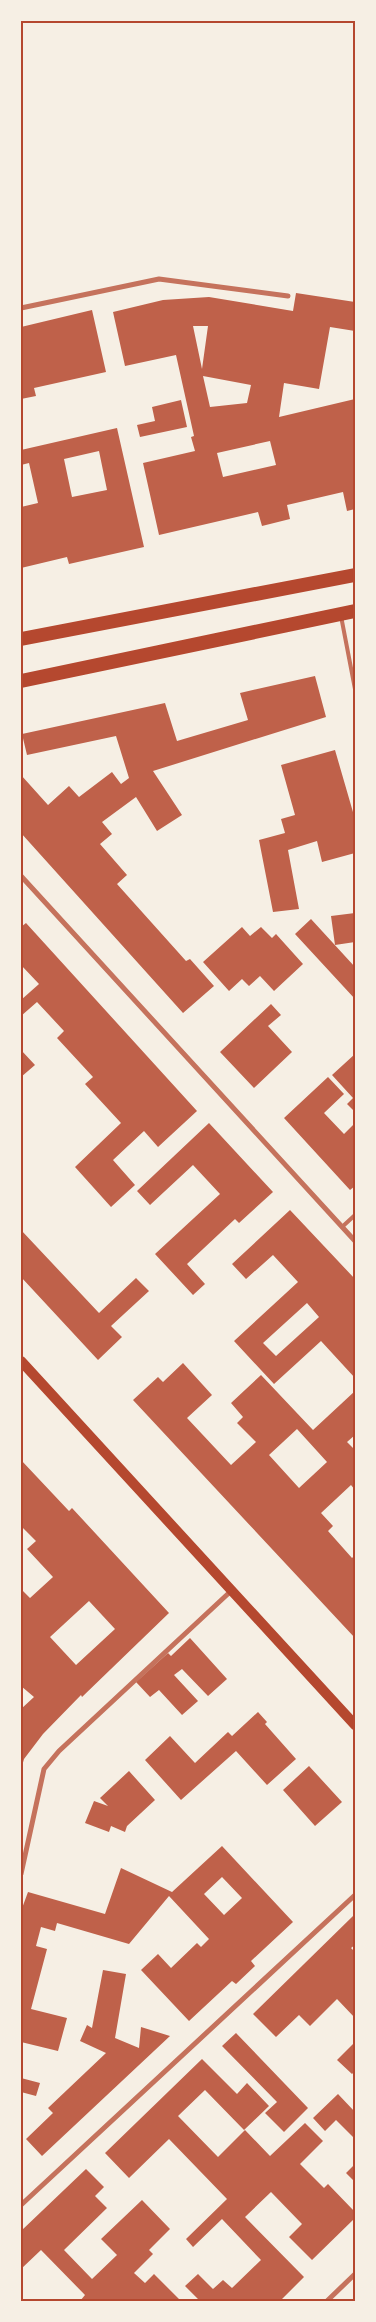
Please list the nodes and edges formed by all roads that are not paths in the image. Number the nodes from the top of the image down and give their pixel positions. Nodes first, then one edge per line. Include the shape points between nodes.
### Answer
1 (288, 296) dead end
2 (21, 308) edge
3 (355, 575) edge
4 (348, 612) edge
5 (21, 639) edge
6 (21, 681) edge
7 (355, 689) edge
8 (21, 876) edge
9 (355, 1215) edge
10 (342, 1227) junction
11 (355, 1242) edge
12 (21, 1361) edge
13 (232, 1590) junction
14 (355, 1724) edge
15 (21, 1874) edge
16 (355, 1895) edge
17 (21, 2205) edge
18 (355, 2274) edge
19 (327, 2301) edge

1 - 2 street via 159,279
3 - 5 highway
4 - 6 highway
4 - 7 lane
8 - 10 street
9 - 10 lane
10 - 11 street
12 - 13 main road
13 - 14 main road
13 - 15 street via 58,1751 44,1769
16 - 17 street
18 - 19 street

